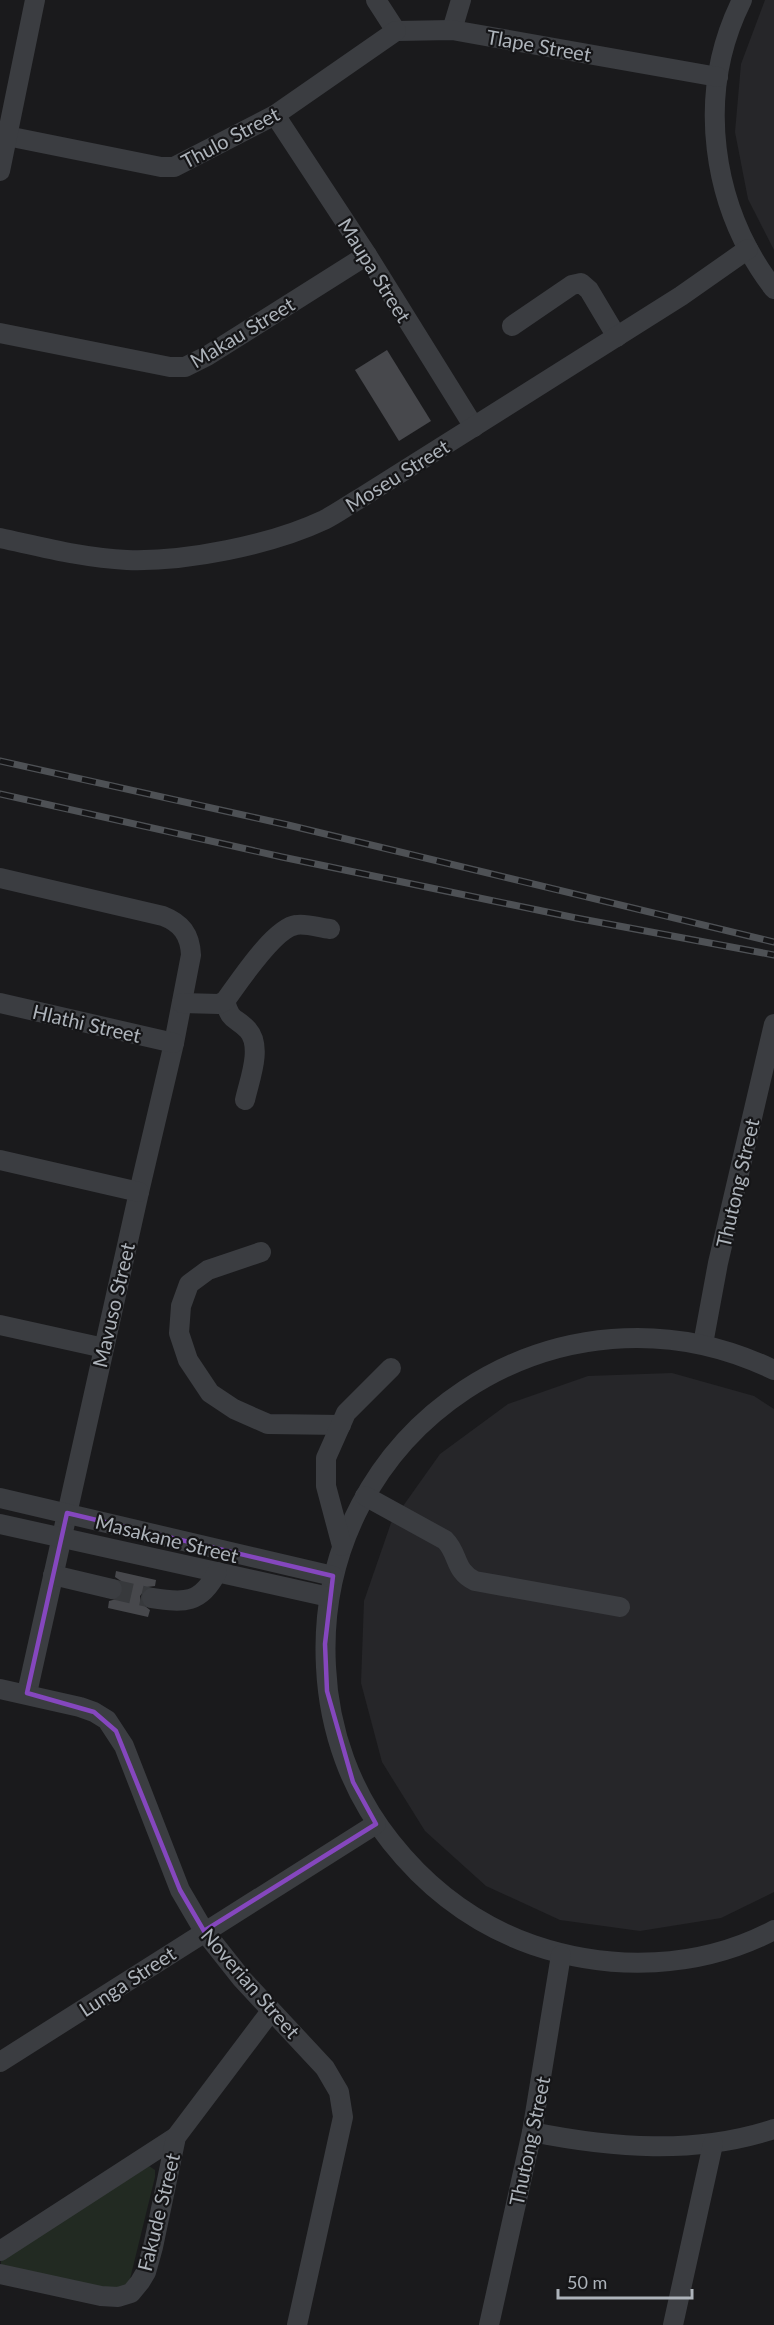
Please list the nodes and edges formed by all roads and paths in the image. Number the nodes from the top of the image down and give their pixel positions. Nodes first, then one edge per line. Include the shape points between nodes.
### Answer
1 (35, 0) edge
2 (376, 0) edge
3 (461, 0) edge
4 (742, 0) edge
5 (396, 30) junction
6 (452, 30) junction
7 (718, 76) junction
8 (7, 93) edge
9 (275, 115) junction
10 (7, 136) junction
11 (0, 171) edge
12 (748, 249) junction
13 (367, 255) junction
14 (774, 289) edge
15 (512, 326) dead end
16 (0, 333) edge
17 (617, 337) junction
18 (474, 427) junction
19 (0, 538) edge
20 (0, 878) edge
21 (330, 929) dead end
22 (225, 1001) junction
23 (0, 1003) edge
24 (182, 1003) junction
25 (774, 1024) edge
26 (174, 1043) junction
27 (245, 1100) dead end
28 (0, 1160) edge
29 (139, 1192) junction
30 (261, 1252) dead end
31 (0, 1324) edge
32 (703, 1344) junction
33 (104, 1348) junction
34 (391, 1368) dead end
35 (774, 1370) edge
36 (341, 1425) junction
37 (365, 1496) junction
38 (0, 1498) edge
39 (67, 1514) junction
40 (0, 1524) edge
41 (61, 1538) junction
42 (342, 1546) junction
43 (217, 1572) junction
44 (53, 1575) junction
45 (333, 1576) junction
46 (112, 1589) tunnel mouth
47 (329, 1597) junction
48 (152, 1598) tunnel mouth
49 (621, 1607) dead end
50 (0, 1689) edge
51 (27, 1694) junction
52 (376, 1824) junction
53 (774, 1930) edge
54 (204, 1931) junction
55 (561, 1955) junction
56 (271, 2011) junction
57 (0, 2062) edge
58 (774, 2129) edge
59 (532, 2132) junction
60 (176, 2137) junction
61 (712, 2144) junction
62 (0, 2251) edge
63 (0, 2274) edge
64 (297, 2325) edge
65 (489, 2325) edge
66 (673, 2325) edge

1 - 8 street
2 - 5 street
3 - 6 street
4 - 7 street via 728,34
5 - 6 street, Tlape Street
5 - 9 street, Thulo Street
6 - 7 street, Tlape Street
7 - 12 street via 715,121 719,165 730,208
8 - 10 street
9 - 10 street, Thulo Street via 184,163 167,168
9 - 13 street, Maupa Street
10 - 11 street
12 - 14 street
12 - 17 street, Moseu Street
13 - 16 street, Makau Street via 185,367
13 - 18 street, Maupa Street
15 - 17 street via 580,283 589,290
17 - 18 street, Moseu Street
18 - 19 street, Moseu Street via 324,520 255,543 173,558 128,560
20 - 24 street, Mavuso Street via 175,921 191,942
21 - 22 street via 298,924 283,930
22 - 24 street
22 - 27 street via 229,1014 254,1040
23 - 26 street, Hlathi Street
24 - 26 street, Mavuso Street
25 - 32 street, Thutong Street
26 - 29 street, Mavuso Street
28 - 29 street
29 - 33 street, Mavuso Street
30 - 36 street via 208,1270 189,1284 181,1306 179,1333 188,1360 210,1393 268,1424
31 - 33 street
32 - 35 street via 750,1358
32 - 37 street via 647,1337 591,1340 536,1354 484,1377 429,1417 397,1449
33 - 39 street, Mavuso Street
34 - 36 street via 346,1413
36 - 42 street via 326,1458 326,1486
37 - 42 street
37 - 49 street via 445,1540 452,1547 460,1570 475,1581
38 - 39 street, Masakane Street
39 - 41 street, Mavuso Street
39 - 45 street, Masakane Street
40 - 41 street, Masakane Street
41 - 43 street, Masakane Street
41 - 44 street, Mavuso Street
42 - 45 street
43 - 47 street, Masakane Street
43 - 48 street via 201,1595 173,1601
44 - 46 street
44 - 51 street, Mavuso Street
45 - 47 street
47 - 52 street via 324,1644 336,1738 353,1782
50 - 51 street, Noverian Street
51 - 54 street, Noverian Street via 94,1712 116,1731 180,1890
52 - 54 street, Lunga Street
52 - 55 street via 412,1869 456,1907 507,1936
53 - 55 street via 710,1955 661,1963 611,1963
54 - 56 street, Noverian Street
54 - 57 street, Lunga Street
55 - 59 street, Thutong Street
56 - 60 street, Fakude Street
56 - 64 street, Noverian Street via 325,2068 339,2092 344,2117
58 - 61 street
59 - 61 street via 585,2143 657,2147
59 - 65 street, Thutong Street
60 - 62 street, Fakude Street
60 - 63 street, Fakude Street via 146,2271 131,2293 101,2296
61 - 66 street

